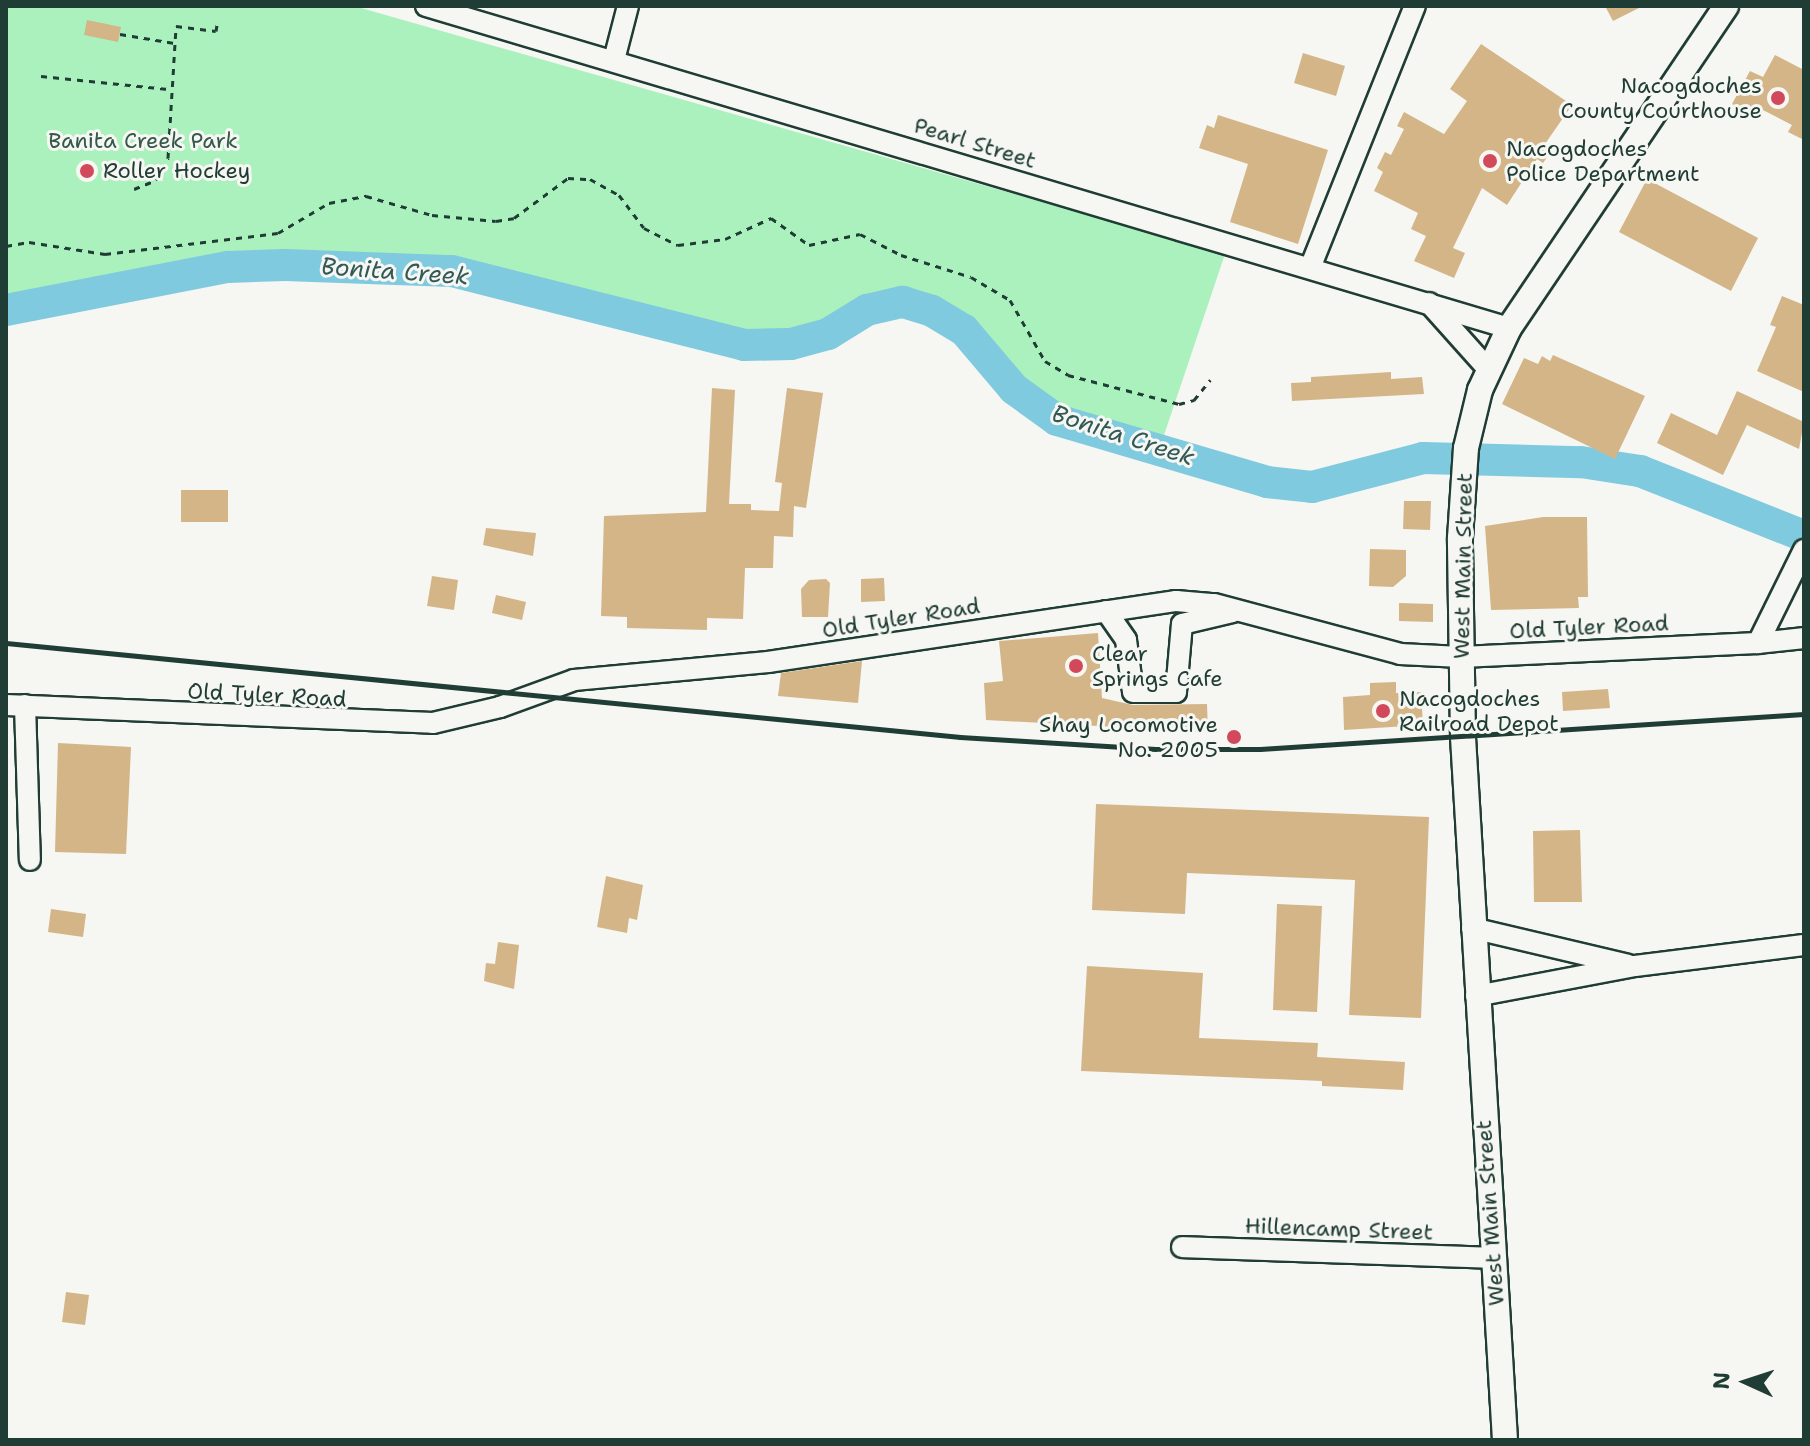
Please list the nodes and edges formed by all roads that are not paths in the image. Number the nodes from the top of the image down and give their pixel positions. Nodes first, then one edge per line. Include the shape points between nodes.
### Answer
1 (426, 6) edge
2 (628, 6) edge
3 (1415, 6) edge
4 (1726, 6) edge
5 (614, 60) junction
6 (1310, 268) junction
7 (1429, 303) junction
8 (1509, 328) junction
9 (1488, 369) junction
10 (1804, 550) edge
11 (1106, 611) junction
12 (1240, 611) junction
13 (1804, 638) edge
14 (1758, 643) junction
15 (1461, 657) junction
16 (15, 705) edge
17 (30, 860) dead end
18 (1472, 928) junction
19 (1804, 945) edge
20 (1635, 966) junction
21 (1476, 996) junction
22 (1182, 1247) dead end
23 (1494, 1258) junction
24 (1505, 1440) edge

1 - 5 street, Pearl Street
2 - 5 street
3 - 6 street
4 - 8 main road, West Main Street
5 - 6 street, Pearl Street
6 - 7 street, Pearl Street
7 - 8 street, Pearl Street
7 - 9 street
8 - 9 main road, West Main Street
9 - 15 main road, West Main Street via 1474,409 1461,490
10 - 14 street
11 - 12 street, Old Tyler Road via 1176,601
11 - 12 street via 1126,640 1133,692 1176,692 1182,624
11 - 16 street, Old Tyler Road via 768,662 574,680 500,707 433,723 382,725
12 - 15 street, Old Tyler Road via 1362,648
13 - 14 street, Old Tyler Road
14 - 15 street, Old Tyler Road
15 - 18 main road, West Main Street
16 - 17 street
18 - 20 street
18 - 21 main road, West Main Street
19 - 20 street
20 - 21 street
21 - 23 main road, West Main Street
22 - 23 street, Hillencamp Street
23 - 24 main road, West Main Street

